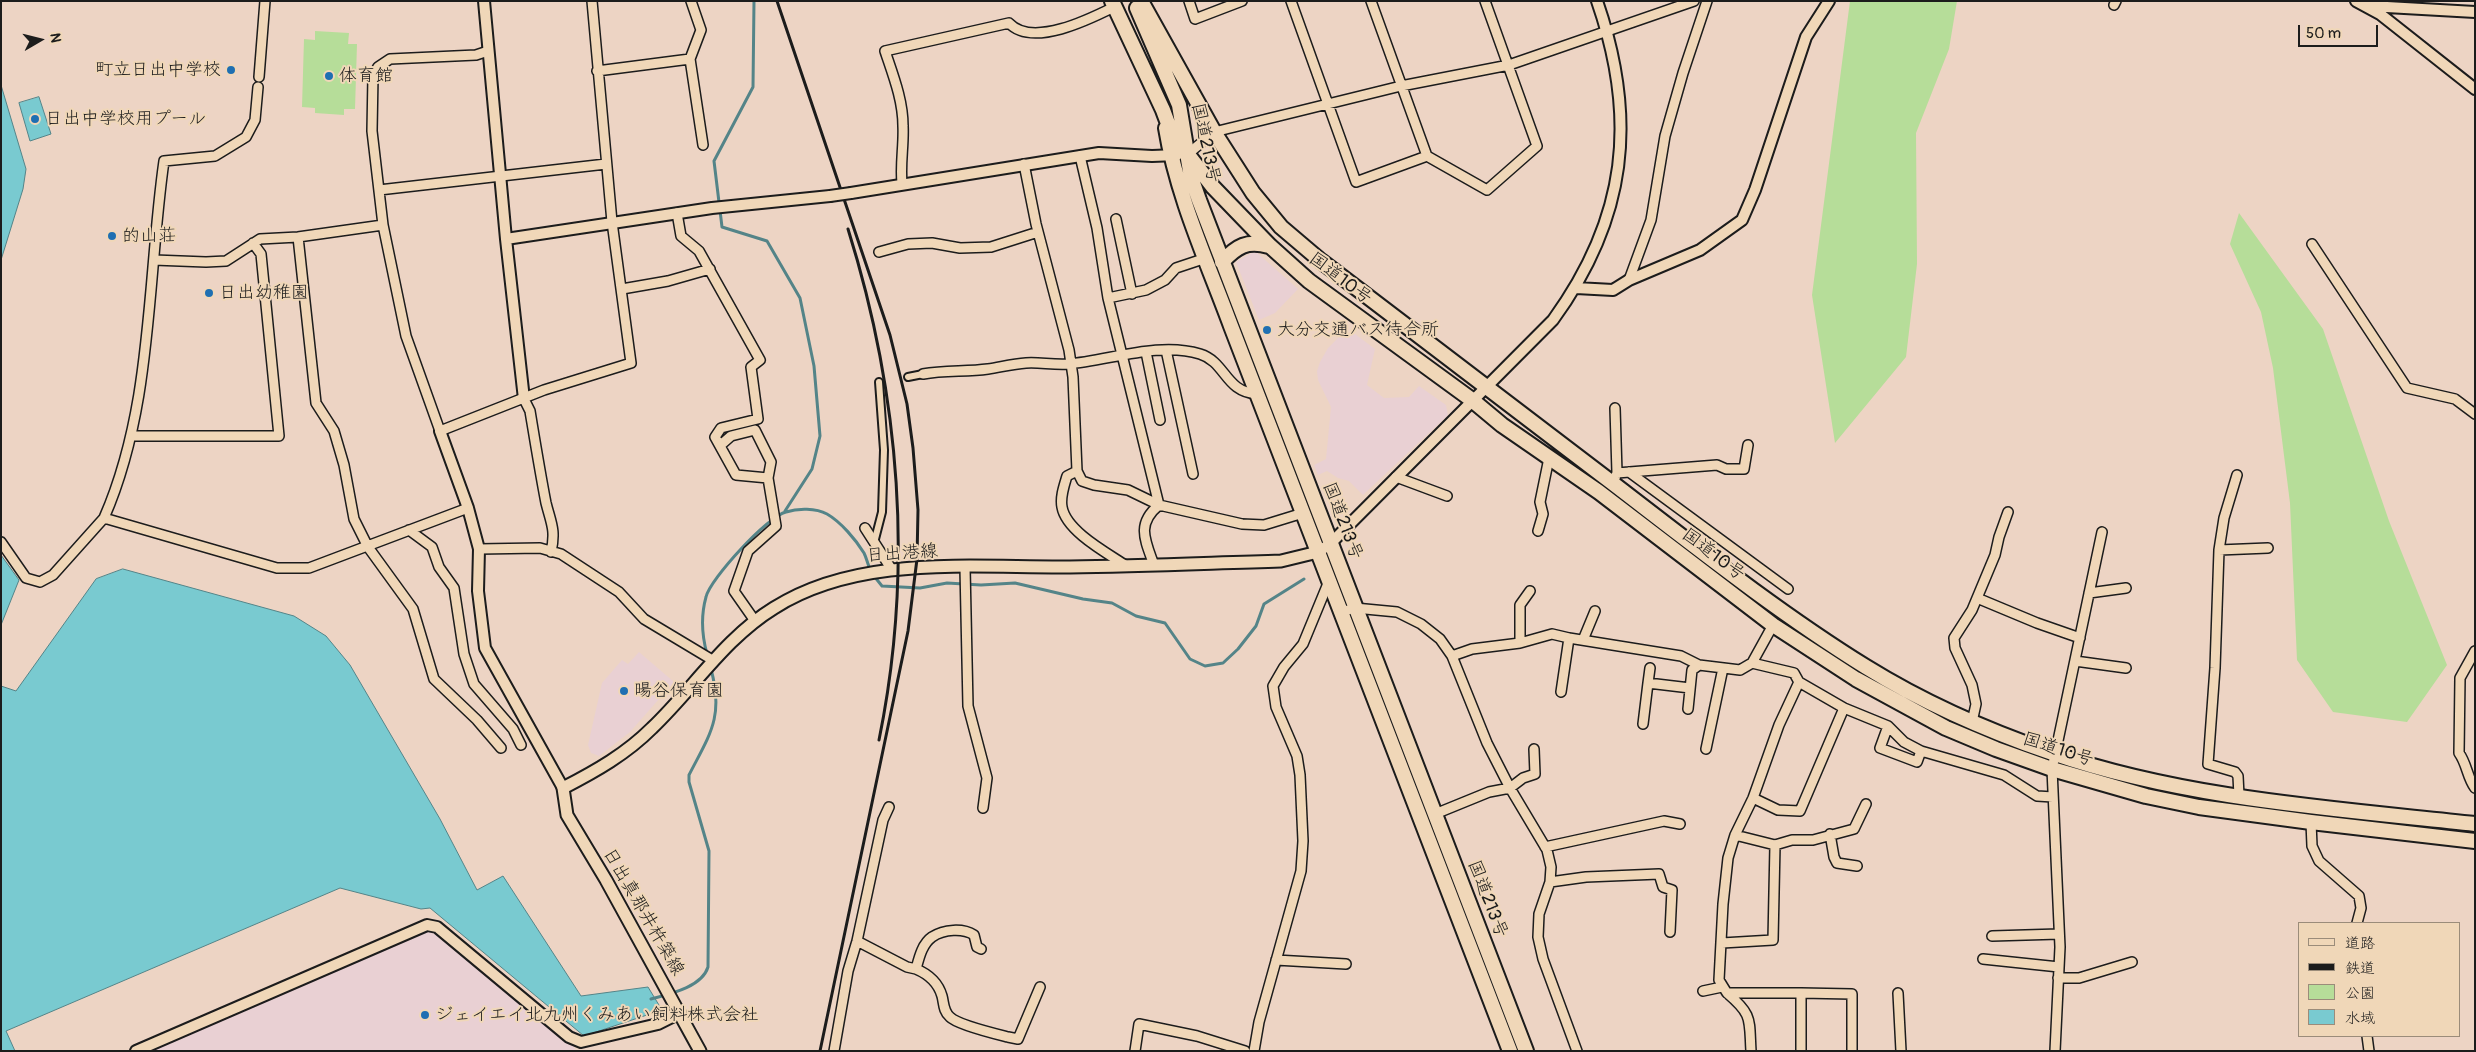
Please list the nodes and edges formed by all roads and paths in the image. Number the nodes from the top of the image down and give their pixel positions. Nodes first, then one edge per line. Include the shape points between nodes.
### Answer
1 (265, 1) edge
2 (484, 1) edge
3 (592, 1) edge
4 (691, 1) edge
5 (1134, 1) edge
6 (1141, 1) edge
7 (1189, 1) edge
8 (1242, 1) edge
9 (1291, 1) edge
10 (1371, 1) edge
11 (1485, 1) edge
12 (1597, 1) edge
13 (1694, 1) edge
14 (1829, 1) edge
15 (1706, 2) edge
16 (1113, 4) edge
17 (2360, 4) edge
18 (2475, 12) edge
19 (1608, 32) junction
20 (488, 51) junction
21 (690, 59) junction
22 (1510, 65) junction
23 (597, 71) junction
24 (259, 77) dead end
25 (258, 86) dead end
26 (1401, 86) junction
27 (2475, 89) edge
28 (1329, 105) junction
29 (1163, 110) junction
30 (1214, 132) junction
31 (702, 144) dead end
32 (1188, 154) junction
33 (1171, 155) junction
34 (1080, 156) junction
35 (1427, 156) junction
36 (606, 164) junction
37 (1024, 164) junction
38 (499, 175) junction
39 (902, 184) junction
40 (379, 190) junction
41 (676, 213) junction
42 (1116, 219) dead end
43 (612, 222) junction
44 (383, 225) junction
45 (1038, 232) junction
46 (298, 237) junction
47 (506, 239) junction
48 (253, 242) junction
49 (2312, 244) dead end
50 (1270, 246) junction
51 (879, 252) dead end
52 (1206, 258) junction
53 (154, 260) junction
54 (1222, 262) junction
55 (710, 269) junction
56 (1629, 280) junction
57 (1576, 288) junction
58 (622, 289) junction
59 (1132, 294) junction
60 (1108, 298) junction
61 (1166, 350) junction
62 (1146, 352) junction
63 (1122, 354) junction
64 (1070, 364) junction
65 (923, 374) joint
66 (908, 377) dead end
67 (879, 382) dead end
68 (1486, 386) junction
69 (1257, 394) junction
70 (524, 399) junction
71 (1472, 400) junction
72 (1615, 408) dead end
73 (2475, 414) edge
74 (1160, 420) dead end
75 (440, 431) junction
76 (132, 436) junction
77 (723, 443) dead end
78 (1748, 445) dead end
79 (1549, 458) junction
80 (1077, 471) junction
81 (1629, 472) junction
82 (1193, 474) dead end
83 (2237, 475) dead end
84 (1396, 477) junction
85 (768, 478) junction
86 (1615, 478) junction
87 (1447, 496) dead end
88 (1159, 505) junction
89 (468, 508) junction
90 (2008, 512) dead end
91 (1303, 513) junction
92 (104, 518) junction
93 (865, 528) dead end
94 (409, 530) junction
95 (1538, 531) dead end
96 (2102, 532) dead end
97 (1, 542) edge
98 (874, 544) junction
99 (1330, 544) junction
100 (368, 547) junction
101 (2268, 548) dead end
102 (479, 549) junction
103 (2219, 550) junction
104 (551, 552) junction
105 (1318, 552) junction
106 (1154, 565) junction
107 (1125, 566) junction
108 (965, 568) junction
109 (892, 570) junction
110 (1329, 581) junction
111 (2126, 588) dead end
112 (1788, 589) dead end
113 (1530, 591) dead end
114 (2089, 593) junction
115 (1977, 598) junction
116 (1355, 608) junction
117 (1595, 611) dead end
118 (1341, 612) junction
119 (755, 621) junction
120 (1773, 625) junction
121 (1569, 638) junction
122 (2080, 638) junction
123 (1583, 640) junction
124 (1520, 643) junction
125 (2475, 651) edge
126 (1452, 656) junction
127 (2075, 661) junction
128 (712, 662) junction
129 (1752, 663) junction
130 (1699, 666) junction
131 (1650, 668) dead end
132 (1723, 668) junction
133 (2126, 668) dead end
134 (1799, 682) junction
135 (1648, 683) junction
136 (1690, 688) junction
137 (1561, 692) dead end
138 (1844, 708) junction
139 (1688, 709) dead end
140 (1972, 722) junction
141 (1643, 724) dead end
142 (1888, 726) junction
143 (521, 745) dead end
144 (501, 748) dead end
145 (1534, 749) dead end
146 (1706, 749) dead end
147 (1921, 751) junction
148 (2055, 754) junction
149 (2052, 769) junction
150 (563, 788) junction
151 (1510, 788) junction
152 (2475, 788) edge
153 (2053, 796) junction
154 (2239, 796) junction
155 (1753, 798) junction
156 (1866, 804) dead end
157 (889, 807) dead end
158 (983, 808) dead end
159 (1435, 814) junction
160 (2311, 822) junction
161 (1680, 824) dead end
162 (2475, 824) edge
163 (1830, 834) junction
164 (1735, 835) junction
165 (2475, 841) edge
166 (1776, 844) junction
167 (1545, 847) junction
168 (1857, 866) dead end
169 (1550, 882) junction
170 (2357, 922) edge
171 (1670, 932) dead end
172 (2059, 934) junction
173 (1992, 936) dead end
174 (857, 941) junction
175 (1722, 942) junction
176 (981, 949) dead end
177 (1982, 959) dead end
178 (1276, 960) junction
179 (2132, 962) dead end
180 (1346, 964) dead end
181 (2059, 967) junction
182 (916, 969) junction
183 (2058, 978) junction
184 (1040, 987) dead end
185 (1725, 990) junction
186 (1703, 991) dead end
187 (1801, 993) junction
188 (1898, 993) dead end
189 (680, 1013) junction
190 (2367, 1037) edge
191 (136, 1051) edge
192 (700, 1051) edge
193 (834, 1051) edge
194 (1135, 1051) edge
195 (1245, 1051) edge
196 (1254, 1051) edge
197 (1510, 1051) edge
198 (1526, 1051) edge
199 (1577, 1051) edge
200 (1751, 1051) edge
201 (1801, 1051) edge
202 (1852, 1051) edge
203 (1901, 1051) edge
204 (2054, 1051) edge
205 (2369, 1051) edge

1 - 24 street
2 - 20 street
3 - 23 street
4 - 21 street via 701,30
5 - 32 highway, 国道213号 via 1173,90
6 - 30 highway, 国道10号
7 - 8 street via 1195,18
9 - 28 street
10 - 26 street
11 - 22 street
12 - 19 street
13 - 19 street
14 - 56 street via 1806,37 1742,220 1700,250
15 - 56 street via 1666,136 1651,220
16 - 29 highway, 国道10号
16 - 39 street via 1084,22 1060,30 1022,31 1009,23 885,51 902,106
17 - 18 street
17 - 27 street via 2380,14
19 - 22 street
19 - 57 street via 1622,124 1619,169 1605,227
20 - 38 street
20 - 40 street via 466,56 390,58 378,67 373,76 372,131
21 - 23 street
21 - 31 street
22 - 26 street
22 - 35 street via 1537,146 1487,190
23 - 36 street
25 - 53 street via 255,120 246,137 215,156 164,160
26 - 28 street
26 - 35 street
28 - 30 street
28 - 35 street via 1356,182
29 - 32 highway, 国道10号 via 1172,134
29 - 33 highway, 国道213号
30 - 32 street
30 - 68 highway, 国道10号 via 1253,193 1281,227
32 - 33 street
32 - 50 highway, 国道10号 via 1213,187
32 - 54 highway, 国道213号 via 1199,200
33 - 34 street via 1100,153
33 - 52 highway, 国道213号
34 - 37 street
34 - 60 street via 1097,228
36 - 38 street
36 - 43 street
37 - 39 street
37 - 45 street
38 - 40 street
38 - 47 street
39 - 41 street, bridge via 830,196
40 - 44 street
41 - 43 street
41 - 55 street via 681,236 700,251
42 - 59 street
43 - 47 street
43 - 58 street
44 - 46 street
44 - 75 street via 406,336
45 - 51 street via 991,247 908,244
45 - 64 street
46 - 48 street
46 - 100 street via 316,403 334,431 354,519
47 - 70 street
48 - 53 street via 226,261
48 - 76 street via 261,254 279,436
49 - 73 street via 2407,388 2455,399
50 - 54 highway via 1246,243
50 - 71 highway, 国道10号 via 1309,281
52 - 59 street via 1176,268 1165,280
52 - 69 highway, 国道213号
53 - 76 street
54 - 99 highway, 国道213号
55 - 58 street via 668,282
55 - 85 street via 760,360 751,366 758,420 721,428 715,437 736,475
56 - 57 street via 1613,290
57 - 68 street via 1553,320
58 - 70 street via 631,363
59 - 60 street
60 - 63 street
61 - 62 street
61 - 69 street via 1201,354 1244,393
61 - 82 street
62 - 63 street
62 - 74 street
63 - 64 street
63 - 88 street
64 - 65 street via 1028,362
64 - 80 street
65 - 66 street
67 - 98 street via 884,450 882,512
68 - 71 street
68 - 86 highway, 国道10号
69 - 91 highway, 国道213号
70 - 75 street
70 - 104 street via 530,411 546,504 552,521 554,537
71 - 79 highway, 国道10号
71 - 84 street
72 - 86 street
75 - 89 street
76 - 92 street
77 - 85 street via 731,436 755,430 771,462
78 - 81 street via 1744,469 1726,469 1717,465
79 - 95 street
79 - 120 highway, 国道10号 via 1600,492
80 - 88 street via 1082,481 1128,490
80 - 107 street via 1067,476 1062,509 1069,522 1090,542
81 - 86 street
81 - 112 street
83 - 103 street via 2224,518
84 - 87 street
84 - 99 street
85 - 119 street via 776,526 748,551 734,591
86 - 140 highway, 国道10号 via 1758,592 1867,668
88 - 91 street via 1242,524 1264,524
88 - 106 street via 1148,514 1144,524
89 - 94 street
89 - 102 street
90 - 115 street
91 - 105 highway, 国道213号
92 - 97 street via 53,576 40,582 26,578
92 - 100 street via 277,568 309,568
93 - 98 street
94 - 100 street
94 - 143 street via 432,546 440,567 454,588 464,654 474,684 513,729
96 - 114 street
98 - 109 street
99 - 105 street
99 - 116 highway, 国道213号
100 - 144 street via 413,609 434,679
101 - 103 street
102 - 104 street via 540,548
102 - 150 street via 478,591 485,648
103 - 154 street via 2208,764 2235,772
104 - 128 street via 560,554 619,592 644,619
105 - 106 main road, 日出港線 via 1281,562
105 - 110 highway, 国道213号
106 - 107 main road, 日出港線
107 - 108 main road, 日出港線
108 - 109 main road, 日出港線
108 - 158 street via 968,706 988,778
109 - 119 main road, 日出港線 via 828,582 793,596
110 - 118 highway, 国道213号
110 - 178 street via 1303,644 1272,686 1276,707 1297,756 1303,841 1302,871
111 - 114 street
113 - 124 street via 1520,605
114 - 122 street
115 - 122 street
115 - 140 street via 1954,638 1955,648 1972,685 1976,704
116 - 118 street
116 - 126 street via 1397,612 1440,639
116 - 159 highway, 国道213号
117 - 123 street
118 - 197 highway, 国道213号
119 - 128 main road, 日出港線
120 - 129 street
120 - 149 highway, 国道10号 via 1894,701 1946,728
121 - 123 street
121 - 124 street via 1552,634
121 - 137 street
122 - 127 street
123 - 130 street via 1681,656
124 - 126 street via 1472,649
125 - 152 street via 2460,678 2459,714 2459,753 2466,762
126 - 151 street
127 - 133 street
127 - 148 street
128 - 150 main road, 日出港線 via 627,752
129 - 132 street via 1740,670
129 - 134 street via 1794,673
130 - 132 street
130 - 136 street via 1692,670
131 - 135 street
132 - 146 street
134 - 138 street
134 - 155 street via 1779,725
135 - 136 street
135 - 141 street
136 - 139 street
138 - 142 street
138 - 155 street via 1800,810 1778,810
140 - 148 highway, 国道10号
142 - 147 street via 1904,742
142 - 147 street via 1880,748 1917,762
145 - 151 street via 1535,774
147 - 153 street via 2004,775 2037,796
148 - 149 street
148 - 154 highway, 国道10号 via 2169,783
149 - 153 street
149 - 160 highway, 国道10号 via 2146,796 2199,807
150 - 189 main road, 日出真那井杵築線 via 566,815
151 - 159 street via 1489,792
151 - 167 street
153 - 172 street
154 - 162 highway, 国道10号
155 - 164 street
156 - 163 street via 1854,829
157 - 174 street via 883,820
159 - 198 highway, 国道213号
160 - 165 highway, 国道10号
160 - 170 street via 2312,846 2319,861 2359,896 2361,908
161 - 167 street via 1664,821
163 - 166 street via 1813,840
163 - 168 street via 1837,863
164 - 166 street
164 - 175 street via 1728,858
166 - 175 street via 1774,940
167 - 169 street via 1551,867
169 - 171 street via 1586,876 1659,874 1663,887 1672,890
169 - 199 street via 1539,914 1538,937
172 - 173 street
172 - 181 street
174 - 182 street
174 - 193 street via 848,971
175 - 185 street via 1719,980
176 - 182 street via 977,947 974,935 954,930 932,937 919,955
177 - 181 street
178 - 180 street
178 - 196 street
179 - 183 street via 2079,978
181 - 183 street
182 - 184 street via 928,974 935,982 950,1018 1018,1039
183 - 204 street
185 - 186 street
185 - 187 street
185 - 200 street via 1749,1016
187 - 201 street
187 - 202 street via 1852,994
188 - 203 street
189 - 191 street via 658,1024 581,1042 569,1036 437,927 427,926
189 - 192 main road, 日出真那井杵築線
190 - 205 street
194 - 195 street via 1139,1024 1197,1036

